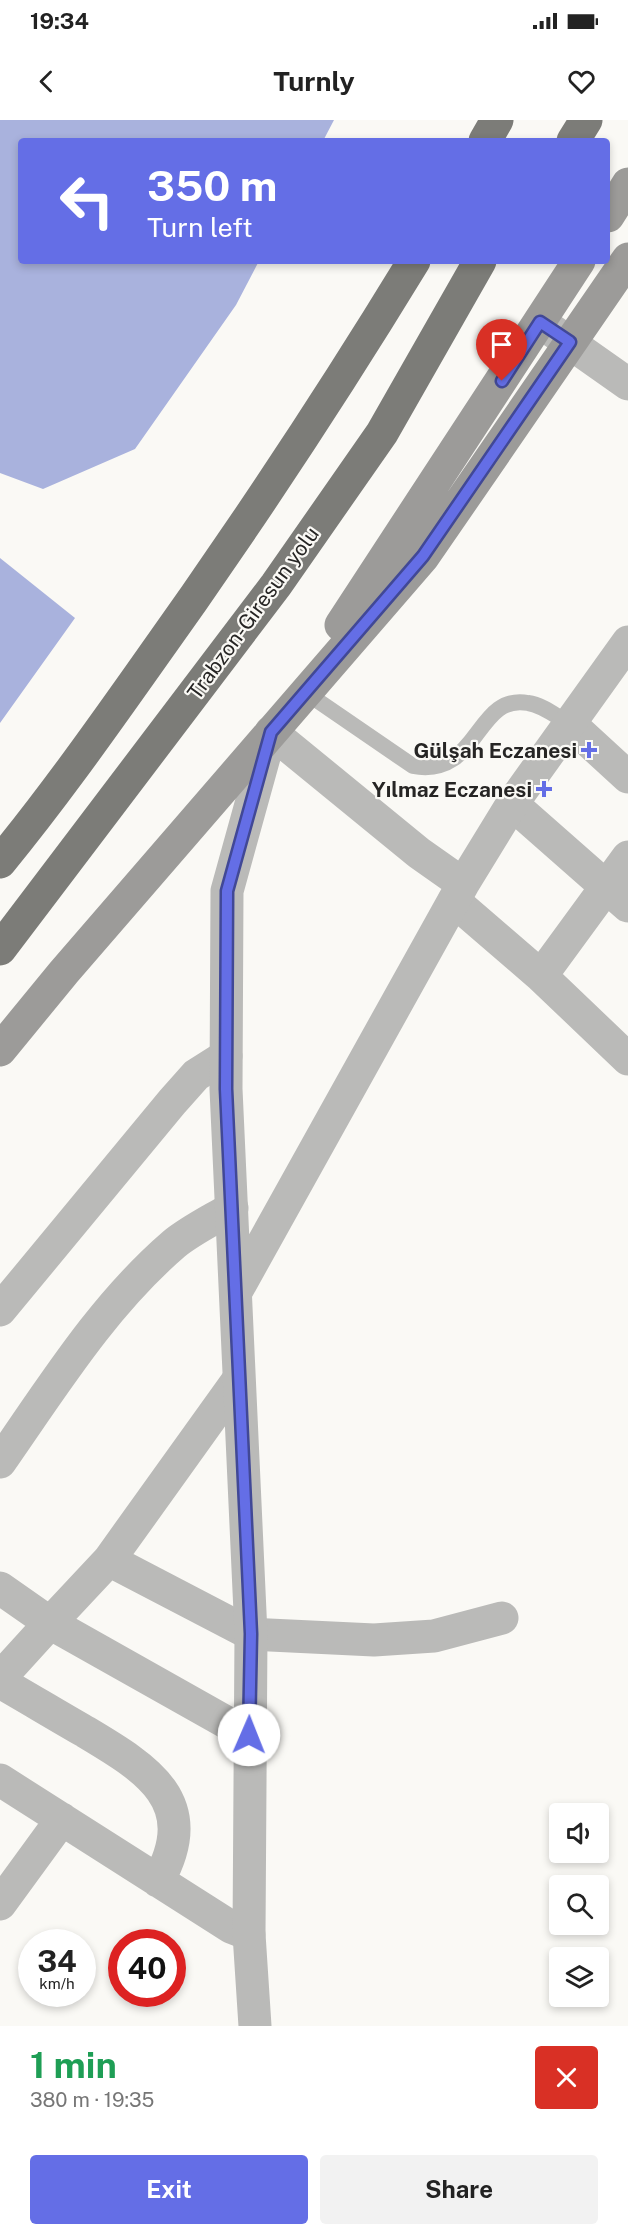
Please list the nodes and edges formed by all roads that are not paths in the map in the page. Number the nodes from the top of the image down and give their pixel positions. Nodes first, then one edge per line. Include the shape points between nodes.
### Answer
1 (497, 120) edge
2 (560, 120) edge
3 (586, 120) edge
4 (487, 138) edge
5 (550, 138) edge
6 (575, 138) edge
7 (628, 184) edge
8 (610, 213) edge
9 (628, 259) edge
10 (412, 264) edge
11 (478, 264) edge
12 (500, 264) edge
13 (577, 264) edge
14 (540, 322) junction
15 (570, 342) junction
16 (628, 384) edge
17 (382, 434) junction
18 (628, 642) edge
19 (305, 692) junction
20 (570, 724) junction
21 (271, 732) junction
22 (628, 777) edge
23 (512, 804) junction
24 (628, 857) edge
25 (0, 862) edge
26 (459, 892) junction
27 (617, 896) edge
28 (0, 949) edge
29 (541, 976) junction
30 (0, 1050) edge
31 (226, 1056) junction
32 (628, 1059) edge
33 (232, 1208) junction
34 (237, 1290) junction
35 (0, 1310) edge
36 (238, 1380) junction
37 (0, 1462) edge
38 (109, 1560) junction
39 (0, 1588) edge
40 (502, 1618) dead end
41 (50, 1623) junction
42 (251, 1634) junction
43 (0, 1680) edge
44 (249, 1735) junction
45 (0, 1780) edge
46 (62, 1819) junction
47 (158, 1881) junction
48 (0, 1904) edge
49 (249, 1934) junction
50 (255, 2026) edge

1 - 4 highway
2 - 5 highway
3 - 6 highway
7 - 8 main road
9 - 15 main road
10 - 25 highway via 292,455 198,594 49,803
11 - 17 highway, Trabzon-Giresun yolu
12 - 17 highway
13 - 14 main road
14 - 15 street
14 - 21 main road
15 - 16 street
15 - 19 main road via 423,556
17 - 28 highway, Trabzon-Giresun yolu via 276,585
18 - 20 street
19 - 20 lane via 413,766 424,768 446,765 454,759 493,713 509,704 534,704
19 - 21 main road
20 - 22 street
20 - 23 street
21 - 26 street via 419,853
21 - 30 main road
21 - 31 street via 227,891
23 - 26 street
23 - 27 street
24 - 27 street
26 - 29 street
26 - 34 street
27 - 29 street
29 - 32 street
31 - 33 street
31 - 35 street via 196,1075
33 - 34 street
33 - 37 street via 176,1242 123,1296 62,1371
34 - 36 street
36 - 38 street
36 - 42 street
38 - 41 street
38 - 42 street
39 - 41 street
40 - 42 street via 434,1636 374,1640
41 - 43 street
41 - 44 street
42 - 44 street
43 - 47 street via 114,1749 156,1782 169,1805 174,1832 172,1849
44 - 49 street
45 - 46 street
46 - 47 street
46 - 48 street
47 - 49 street via 231,1928
49 - 50 street

